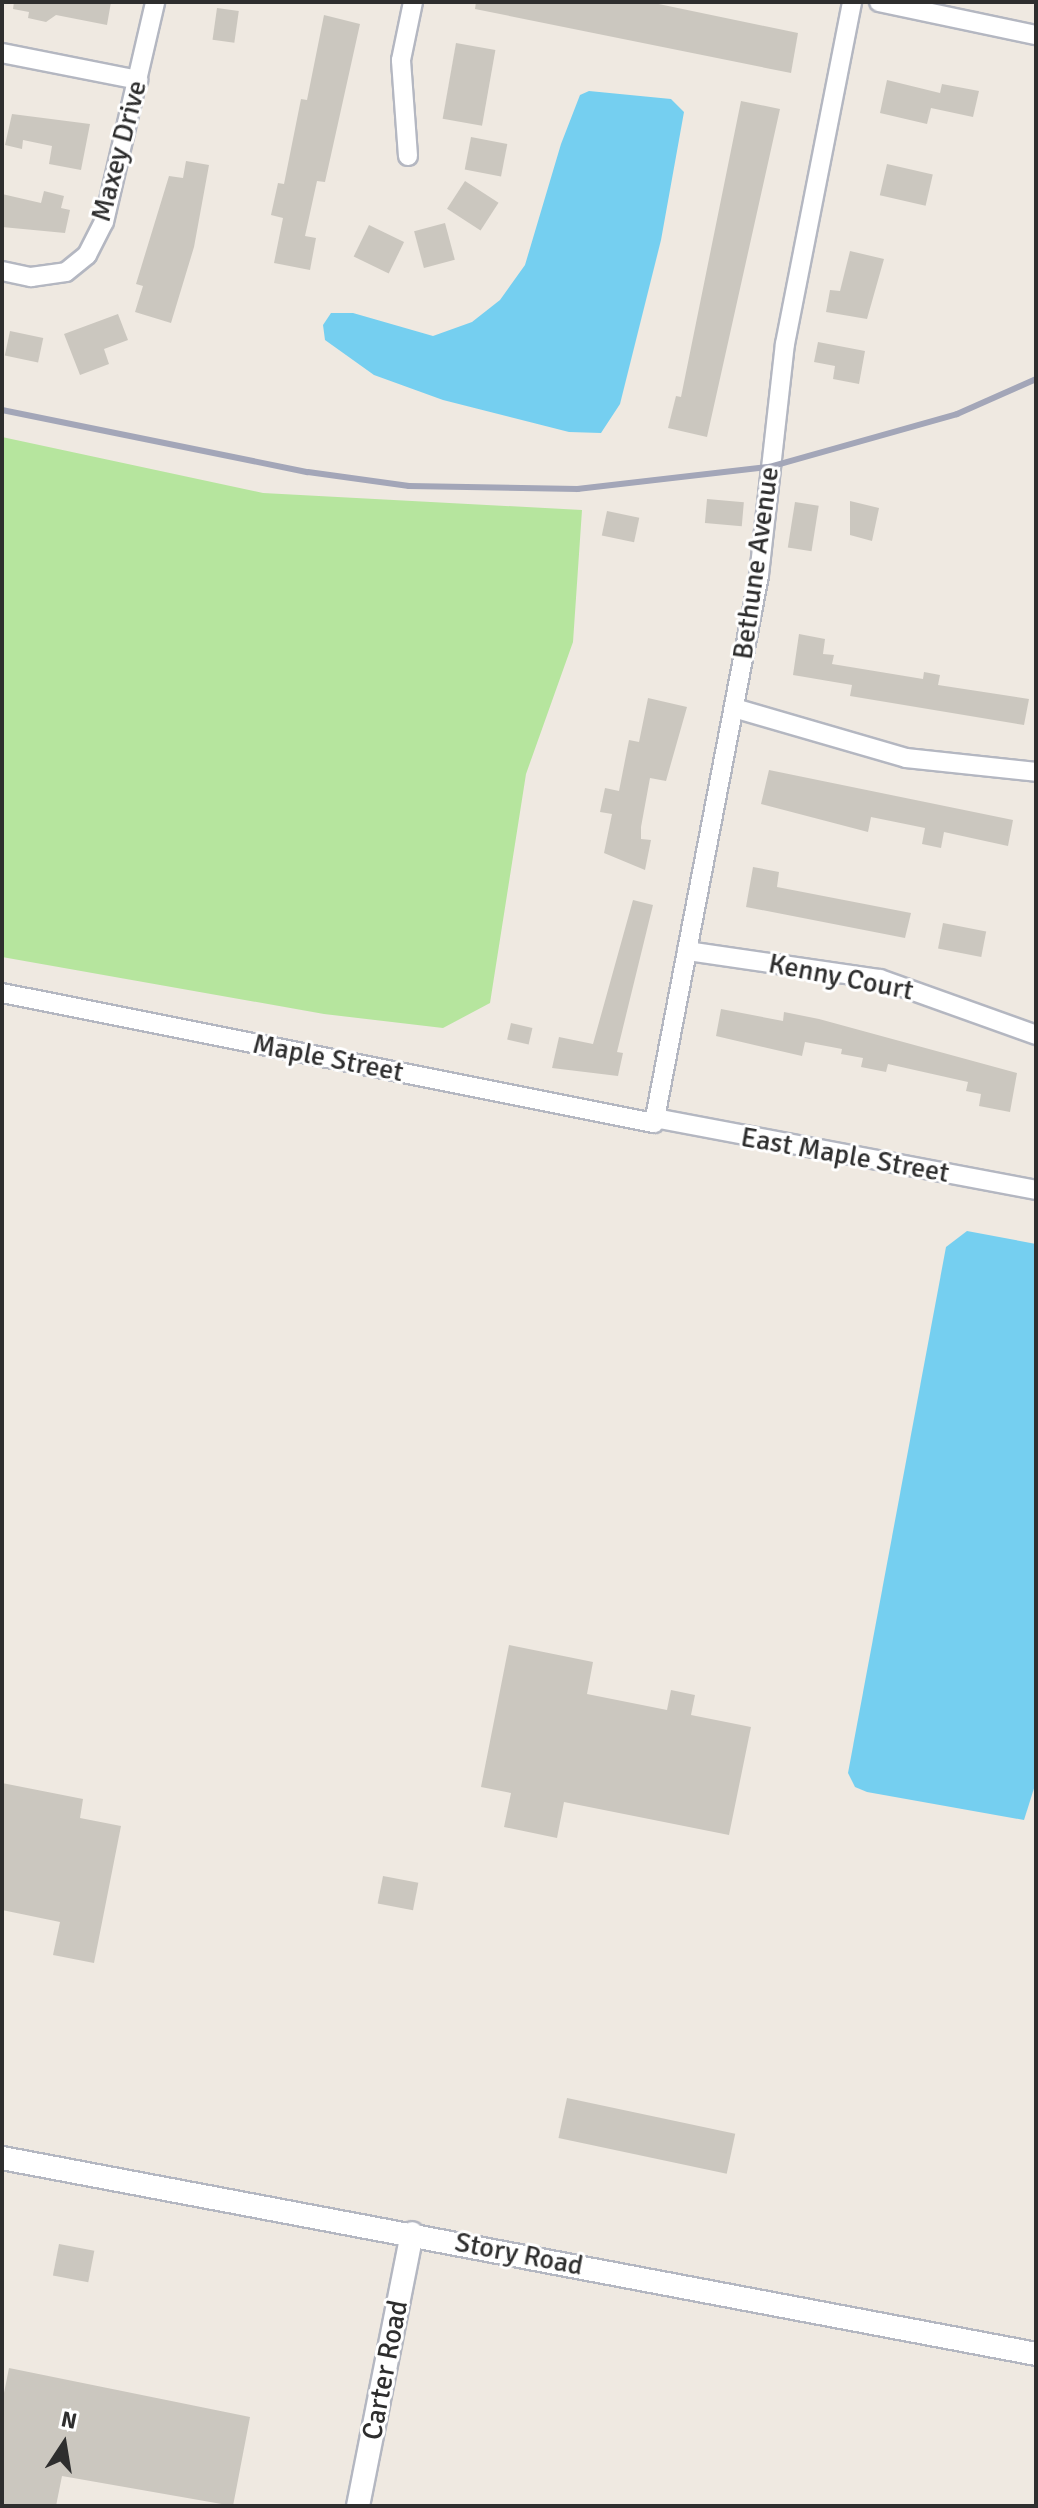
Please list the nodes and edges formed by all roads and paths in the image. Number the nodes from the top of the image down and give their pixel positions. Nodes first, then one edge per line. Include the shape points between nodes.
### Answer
1 (155, 2) edge
2 (413, 2) edge
3 (852, 2) edge
4 (879, 2) edge
5 (1036, 35) edge
6 (2, 53) edge
7 (138, 80) junction
8 (408, 156) dead end
9 (2, 271) edge
10 (734, 708) junction
11 (1036, 772) edge
12 (687, 951) junction
13 (2, 993) edge
14 (1036, 1035) edge
15 (655, 1121) junction
16 (1036, 1190) edge
17 (2, 2158) edge
18 (412, 2233) junction
19 (1036, 2354) edge
20 (358, 2506) edge

1 - 7 street, Maxey Drive
2 - 8 street via 401,60
3 - 10 street, Bethune Avenue via 785,344 759,575
4 - 5 street
6 - 7 street
7 - 9 street, Maxey Drive via 104,222 87,255 66,272 31,277
10 - 11 street via 906,758
10 - 12 street, Bethune Avenue
12 - 14 street, Kenny Court via 880,979
12 - 15 street, Bethune Avenue
13 - 15 street, Maple Street
15 - 16 street, East Maple Street
17 - 18 street, Story Road
18 - 19 street, Story Road
18 - 20 street, Carter Road

